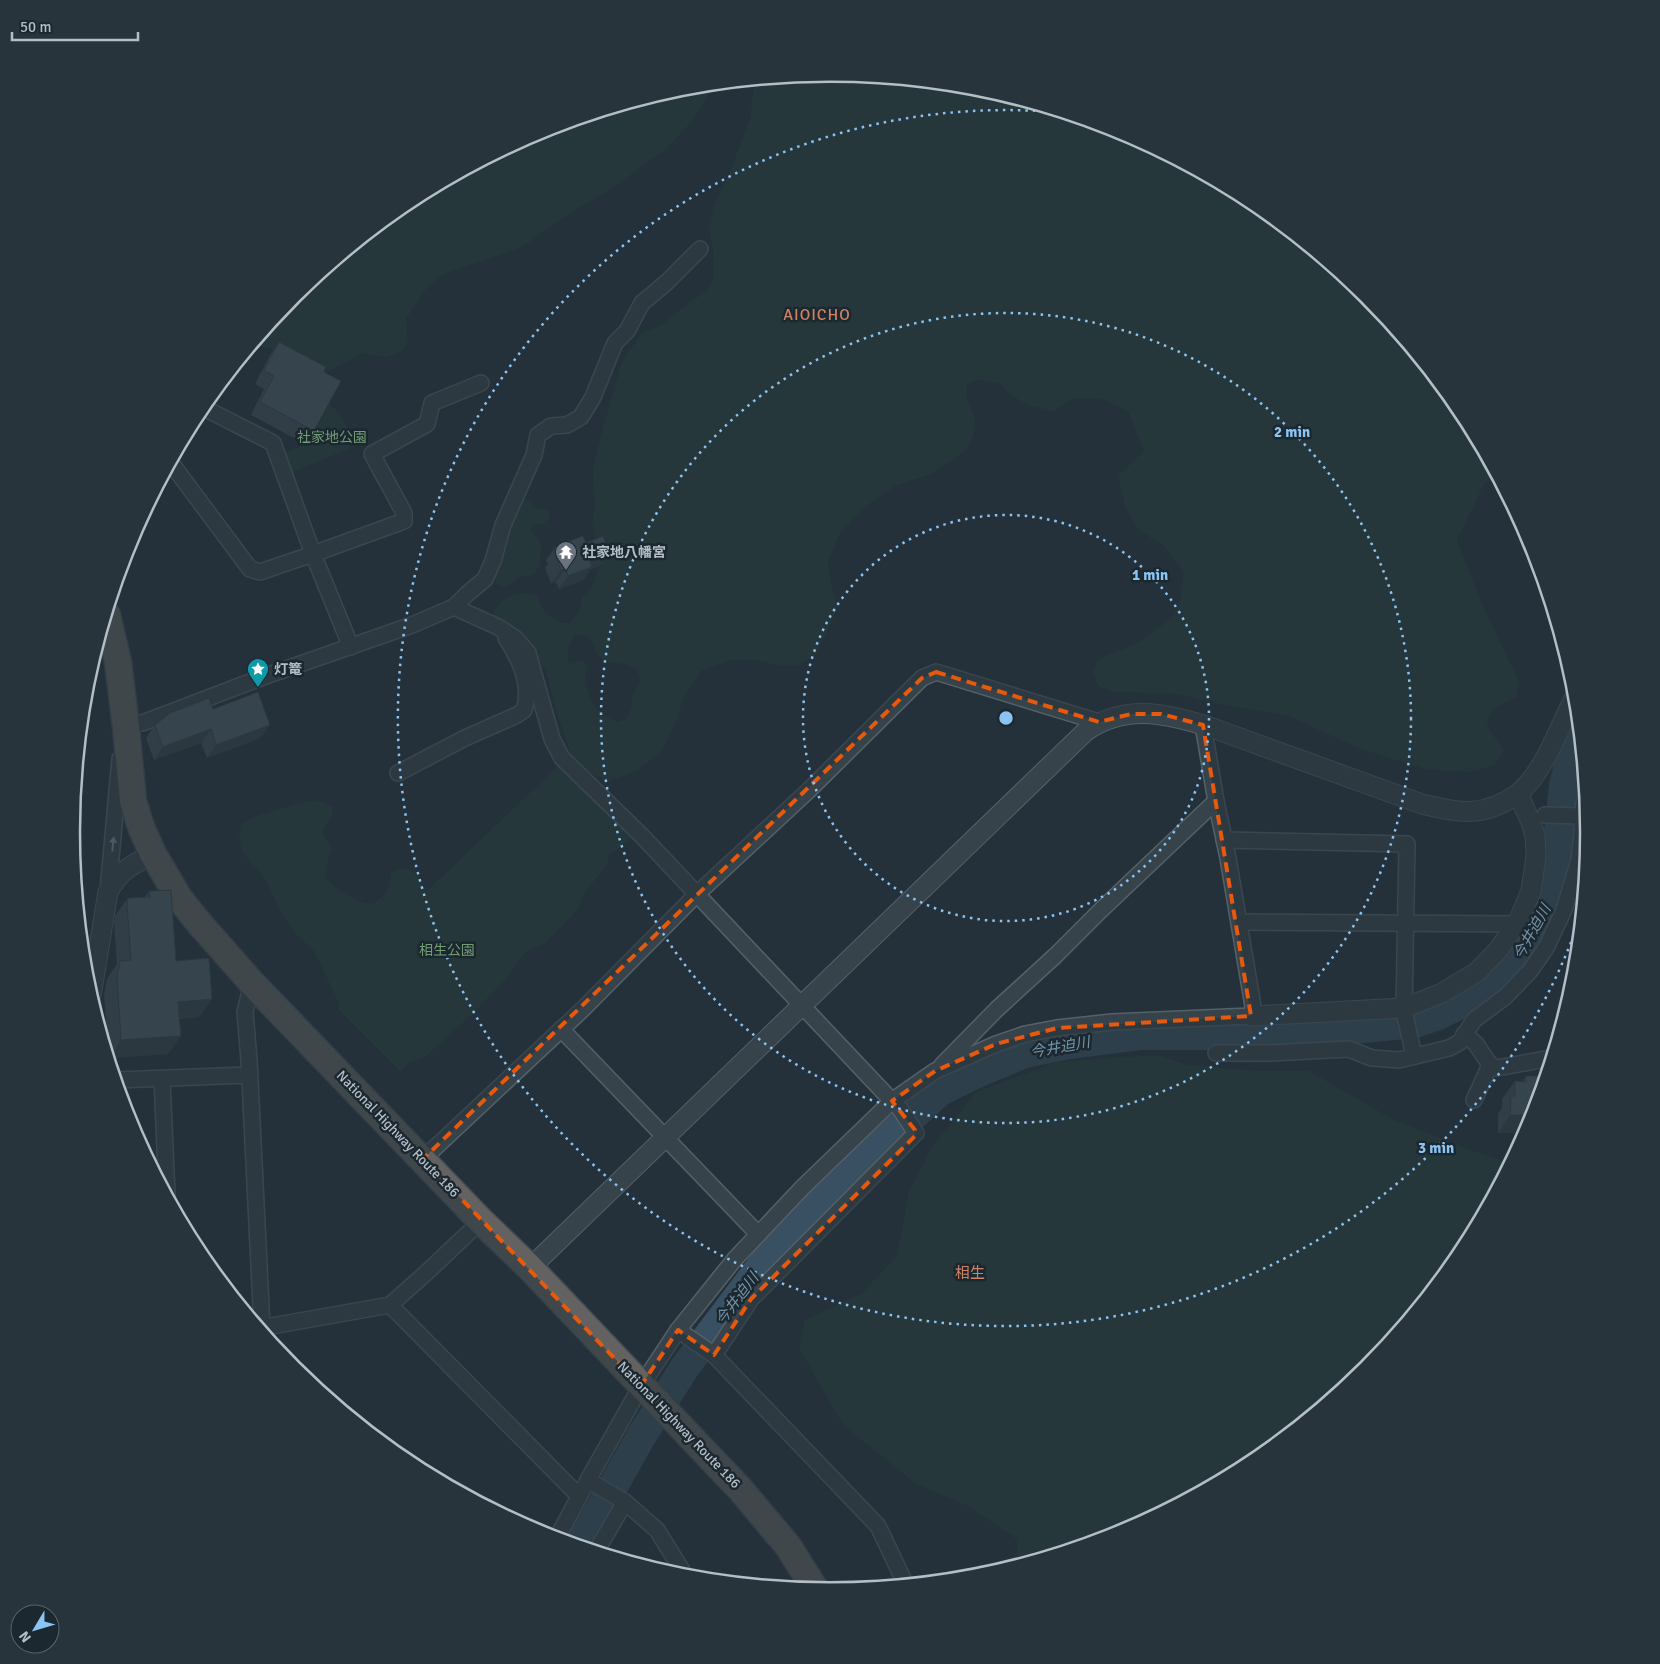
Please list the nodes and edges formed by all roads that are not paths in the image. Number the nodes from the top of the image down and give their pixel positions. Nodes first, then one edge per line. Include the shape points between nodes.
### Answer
1 (700, 248) dead end
2 (481, 384) dead end
3 (209, 411) edge
4 (174, 468) edge
5 (313, 554) junction
6 (454, 607) junction
7 (110, 626) edge
8 (498, 627) junction
9 (351, 647) junction
10 (1570, 709) edge
11 (1099, 722) junction
12 (1203, 725) junction
13 (126, 727) junction
14 (398, 773) dead end
15 (1518, 794) junction
16 (1216, 801) junction
17 (1579, 813) edge
18 (1545, 815) dead end
19 (1578, 816) junction
20 (1580, 823) edge
21 (1224, 840) junction
22 (153, 854) junction
23 (1578, 874) edge
24 (108, 892) junction
25 (697, 894) junction
26 (1239, 922) junction
27 (1406, 923) junction
28 (1517, 924) junction
29 (94, 978) edge
30 (252, 983) junction
31 (802, 1006) junction
32 (1404, 1009) junction
33 (1251, 1016) junction
34 (561, 1029) junction
35 (1464, 1034) junction
36 (1413, 1052) junction
37 (1216, 1053) dead end
38 (1544, 1059) edge
39 (1490, 1065) junction
40 (935, 1071) junction
41 (249, 1075) junction
42 (162, 1079) junction
43 (123, 1080) edge
44 (1474, 1100) dead end
45 (896, 1105) junction
46 (666, 1136) junction
47 (423, 1159) junction
48 (166, 1182) edge
49 (481, 1221) junction
50 (758, 1234) junction
51 (530, 1268) junction
52 (390, 1305) junction
53 (261, 1320) edge
54 (265, 1326) edge
55 (682, 1333) junction
56 (712, 1353) junction
57 (645, 1390) junction
58 (591, 1481) junction
59 (579, 1496) junction
60 (622, 1500) junction
61 (560, 1531) edge
62 (599, 1545) edge
63 (680, 1567) edge
64 (902, 1578) edge
65 (809, 1581) edge

1 - 6 street via 642,303 627,331 615,343 593,397 581,417 567,425 551,426 538,435 534,455 503,525 485,579
2 - 5 street via 432,403 427,424 372,454 404,513 404,521
3 - 5 street via 273,443
4 - 5 street via 250,569 260,572
5 - 9 street
6 - 8 street
6 - 9 street
7 - 13 highway, National Highway Route 186 via 118,662
8 - 14 street via 520,665 526,683 528,691 524,710
8 - 25 street via 515,638 528,653 552,739 562,758
9 - 13 street
10 - 15 street via 1539,768
11 - 12 street via 1131,714 1161,714
11 - 25 street via 936,672 922,678 808,791
11 - 31 street
12 - 15 street via 1422,804 1448,810 1482,811
12 - 16 street
13 - 22 highway, National Highway Route 186 via 133,801
24 -> 13 street via 118,766
15 - 28 street via 1535,836 1536,856 1531,891
16 - 21 street
16 - 40 street
17 - 19 street
18 - 19 street
19 - 20 street
21 - 26 street
21 - 27 street via 1407,844
22 - 24 street via 126,868
22 - 30 highway, National Highway Route 186 via 179,898
23 - 35 street via 1546,948 1530,971 1505,997 1474,1020
24 - 29 street
25 - 31 street
25 - 34 street
26 - 27 street
26 - 33 street
27 - 28 street
27 - 32 street
28 - 32 street via 1477,972 1442,993
30 - 41 street via 245,1012
30 - 47 highway, National Highway Route 186
31 - 45 street
31 - 46 street
32 - 33 street
32 - 36 street
33 - 40 street via 1112,1022 1057,1028 996,1044
34 - 46 street
34 - 47 street
35 - 36 street via 1460,1042 1449,1048
35 - 39 street via 1476,1044
36 - 37 street via 1399,1060 1372,1058 1349,1048
38 - 39 street via 1498,1068
39 - 44 street
40 - 45 street
41 - 42 street
41 - 53 street
42 - 43 street
42 - 48 street
45 - 50 street via 802,1188
45 - 56 street via 915,1130 915,1136 751,1298
46 - 50 street
46 - 51 street
47 - 49 highway, National Highway Route 186
49 - 51 highway, National Highway Route 186
49 - 52 street
50 - 55 street via 734,1260
51 - 57 highway, National Highway Route 186
52 - 54 street
52 - 59 street
55 - 56 street
55 - 57 street
56 - 64 street via 878,1526
57 - 58 street
57 - 65 highway, National Highway Route 186 via 740,1488 788,1546
58 - 59 street
58 - 60 street
59 - 61 street
60 - 62 street
60 - 63 street via 657,1530

